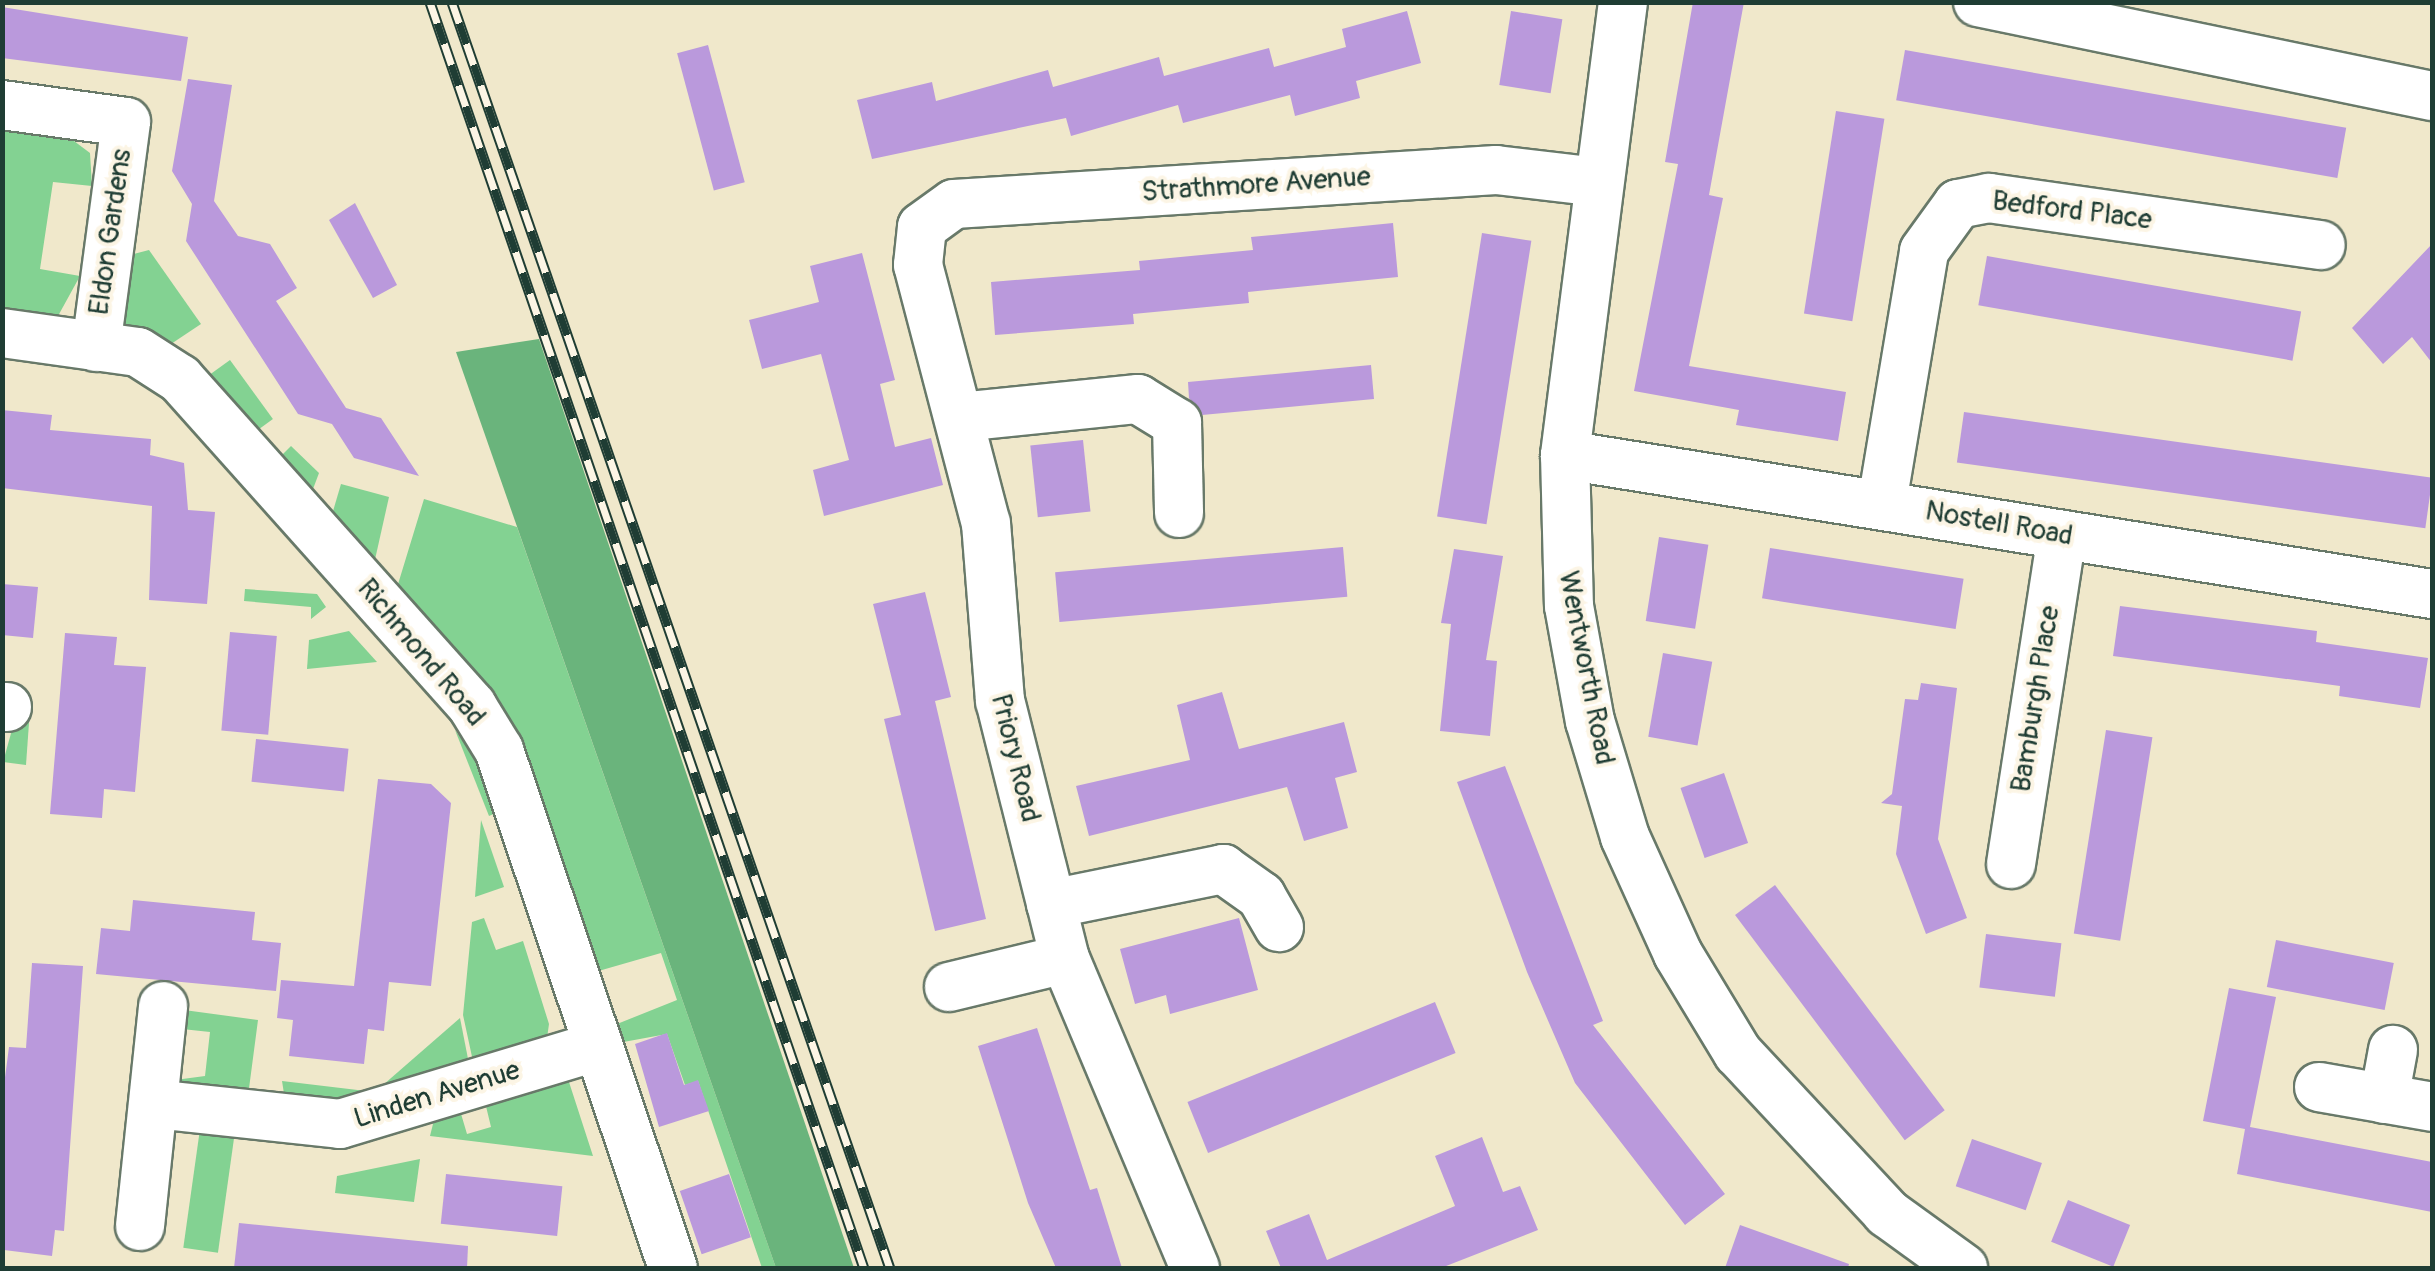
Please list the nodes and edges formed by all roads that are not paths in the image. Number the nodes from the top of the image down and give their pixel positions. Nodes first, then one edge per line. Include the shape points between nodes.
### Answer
1 (1623, 2) edge
2 (1978, 2) edge
3 (2188, 21) edge
4 (2432, 96) edge
5 (2, 105) edge
6 (1598, 182) junction
7 (922, 227) joint
8 (2320, 245) dead end
9 (2, 333) edge
10 (96, 347) junction
11 (960, 417) junction
12 (1565, 455) junction
13 (1882, 503) junction
14 (1179, 513) dead end
15 (2062, 535) junction
16 (2432, 594) edge
17 (2010, 864) dead end
18 (1052, 904) junction
19 (1280, 928) dead end
20 (1065, 959) junction
21 (950, 987) dead end
22 (164, 1006) dead end
23 (598, 1046) junction
24 (2393, 1050) dead end
25 (2319, 1087) dead end
26 (2384, 1099) junction
27 (154, 1104) junction
28 (2432, 1107) edge
29 (140, 1226) dead end
30 (673, 1268) edge
31 (1194, 1268) edge
32 (1964, 1268) edge

1 - 6 street, Wentworth Road
2 - 3 street
3 - 4 street
5 - 10 street, Eldon Gardens via 126,122
6 - 7 street, Strathmore Avenue via 1496,170 954,204
6 - 12 street, Wentworth Road
7 - 11 street, Priory Road via 918,264
8 - 13 street, Bedford Place via 1989,198 1958,204 1924,251
9 - 10 street, Richmond Road
10 - 23 street, Richmond Road via 138,352 180,379 472,706 499,750
11 - 14 street via 1138,399 1177,423
11 - 18 street, Priory Road via 986,524 1000,700
12 - 13 street, Nostell Road
12 - 32 street, Wentworth Road via 1569,606 1590,721 1625,837 1678,954 1738,1053 1805,1135 1887,1213
13 - 15 street, Nostell Road
15 - 16 street, Nostell Road
15 - 17 street, Bamburgh Place
18 - 19 street via 1223,868 1261,896
18 - 20 street, Priory Road
20 - 21 street
20 - 31 street, Priory Road
22 - 27 street
23 - 27 street, Linden Avenue via 340,1124
23 - 30 street, Richmond Road
24 - 26 street
25 - 26 street
26 - 28 street
27 - 29 street

